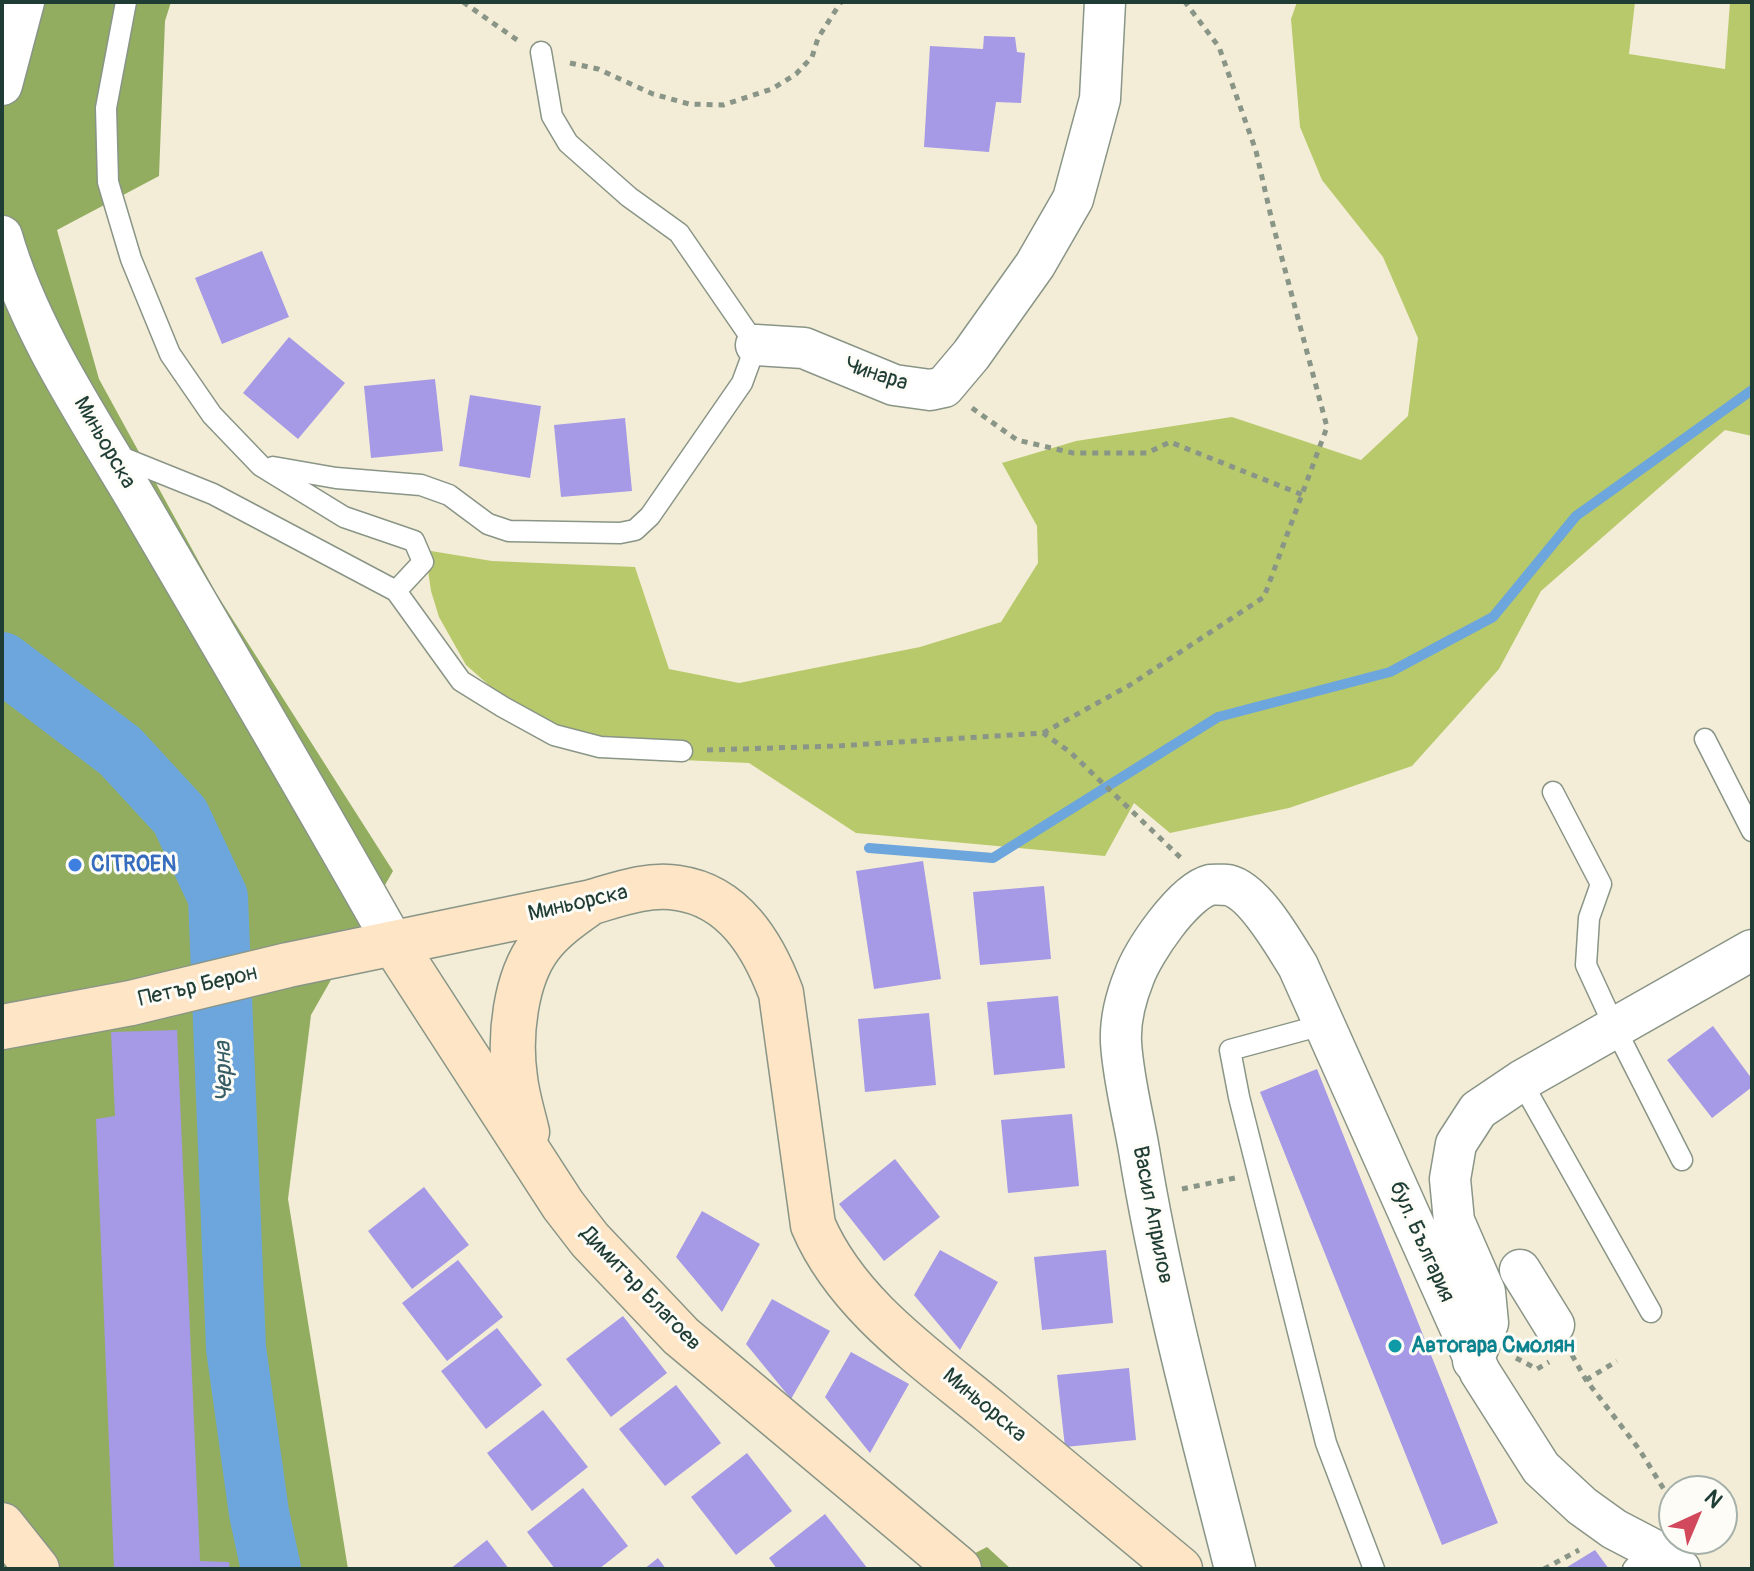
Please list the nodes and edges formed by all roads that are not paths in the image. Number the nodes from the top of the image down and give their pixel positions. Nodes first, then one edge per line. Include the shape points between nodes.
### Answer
1 (24, 2) edge
2 (126, 2) edge
3 (1105, 2) edge
4 (541, 52) road end
5 (2, 85) edge
6 (2, 236) edge
7 (756, 345) junction
8 (109, 452) junction
9 (261, 466) junction
10 (396, 591) junction
11 (1705, 739) dead end
12 (682, 751) road end
13 (1553, 792) dead end
14 (1752, 831) edge
15 (1210, 885) joint
16 (592, 902) junction
17 (394, 944) junction
18 (1752, 950) edge
19 (1326, 1024) junction
20 (2, 1027) edge
21 (1615, 1028) junction
22 (1521, 1081) junction
23 (1682, 1160) dead end
24 (534, 1162) junction
25 (1520, 1270) dead end
26 (1651, 1312) dead end
27 (1562, 1337) road end
28 (1473, 1361) junction
29 (2, 1525) edge
30 (1657, 1563) edge
31 (37, 1569) edge
32 (959, 1569) edge
33 (1180, 1569) edge
34 (1235, 1569) edge
35 (1374, 1569) edge

1 - 5 street
2 - 9 lane via 106,108 108,182 131,259 170,354 212,415
3 - 7 street, Чинара via 1100,99 1073,199 1035,265 944,387 894,385 804,348
4 - 7 lane via 552,116 568,143 679,233
6 - 8 street, Миньорска via 12,270 53,355
7 - 9 lane via 742,383 635,530 509,531 488,524 449,495 421,485
8 - 10 lane via 213,494
8 - 17 street, Миньорска
9 - 10 lane via 344,517 414,541 423,562
10 - 12 lane via 461,681 503,707 554,735 600,747
11 - 14 lane
13 - 21 lane via 1601,884 1589,918 1586,965
15 - 19 street, бул. България via 1231,886 1251,899 1298,966
15 - 34 street, Васил Априлов via 1179,909 1135,974 1124,1007 1121,1042 1147,1201
16 - 17 main road, Миньорска
16 - 24 main road via 539,948 516,1013 515,1078
16 - 33 main road, Миньорска via 632,890 678,888 711,898 752,934 781,993 813,1225 841,1277 898,1333
17 - 20 main road, Петър Берон
17 - 24 main road, Димитър Благоев
18 - 21 street
19 - 28 street, бул. България
19 - 35 lane via 1230,1050 1326,1443
21 - 22 street
21 - 23 lane
22 - 26 lane
22 - 28 street via 1478,1110 1456,1144 1450,1179 1454,1221 1485,1292 1488,1323
24 - 32 main road, Димитър Благоев via 590,1240 681,1336
25 - 27 street
28 - 30 street, бул. България via 1541,1468
29 - 31 main road

